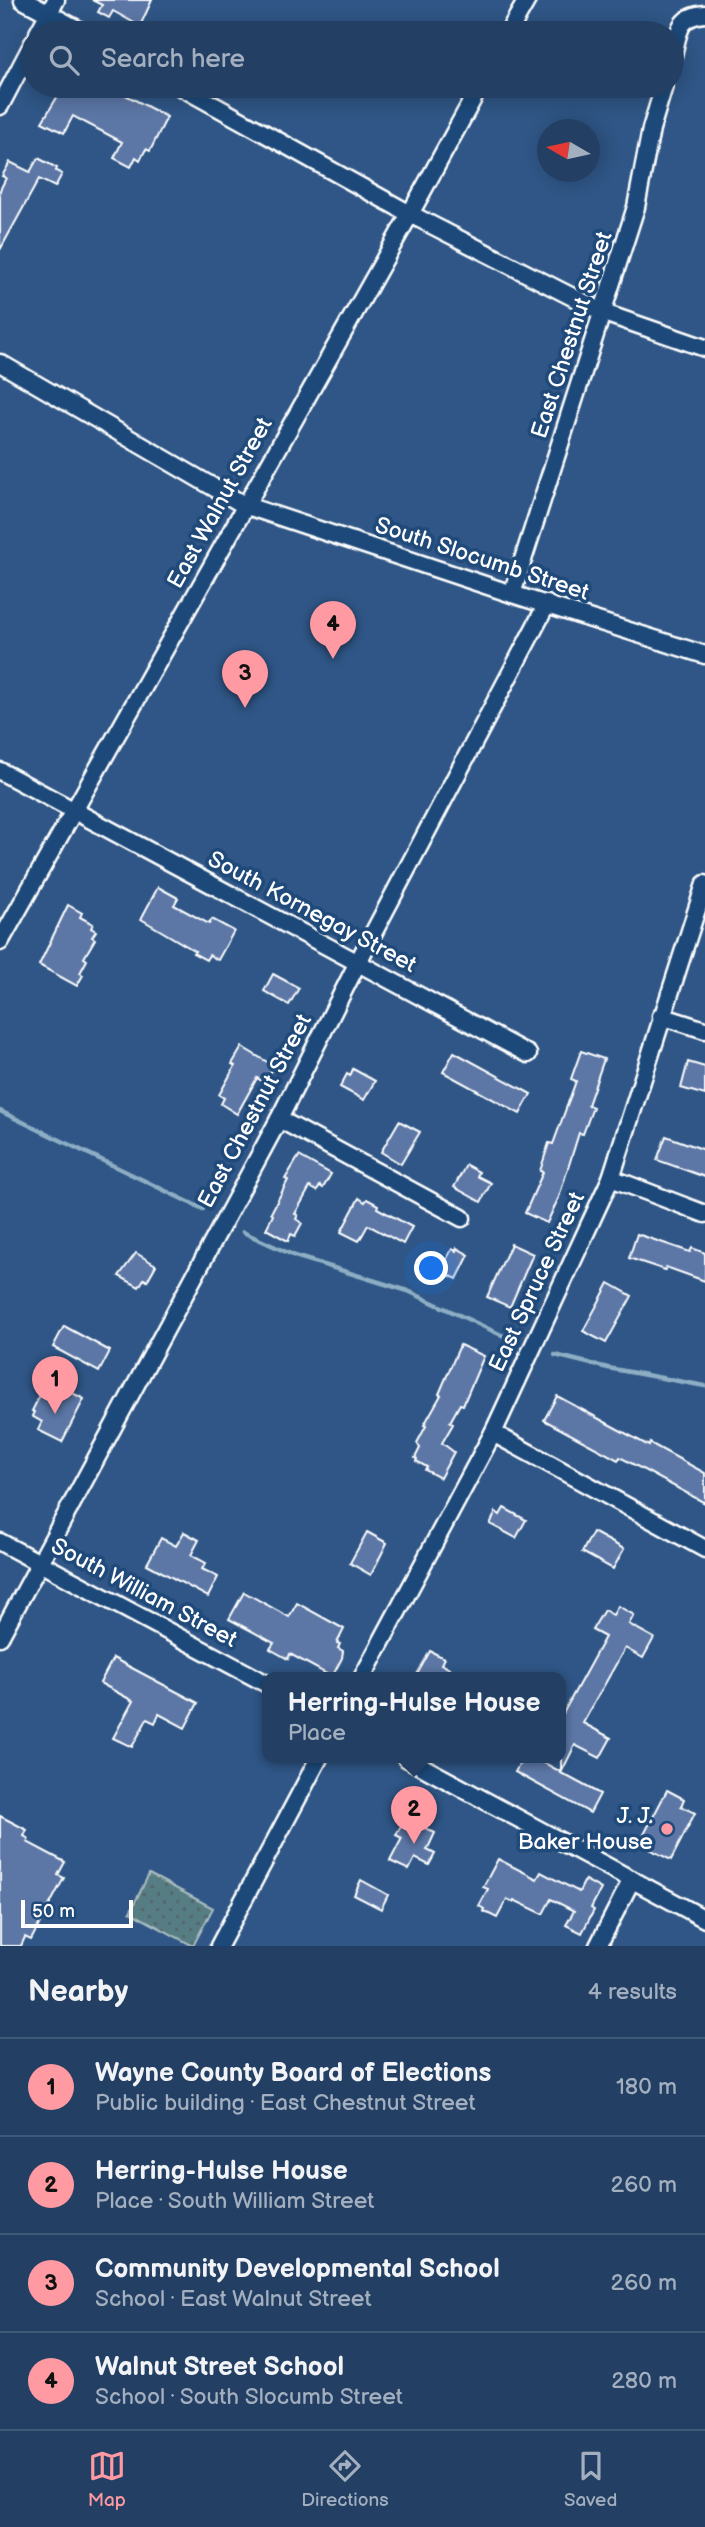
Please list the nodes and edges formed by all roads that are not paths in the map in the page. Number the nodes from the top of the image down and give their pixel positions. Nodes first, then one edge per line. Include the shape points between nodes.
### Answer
1 (23, 0) edge
2 (527, 0) edge
3 (52, 7) edge
4 (70, 21) edge
5 (516, 21) edge
6 (21, 66) edge
7 (201, 98) edge
8 (473, 98) edge
9 (660, 98) edge
10 (0, 106) edge
11 (410, 214) junction
12 (604, 313) junction
13 (705, 348) edge
14 (0, 363) edge
15 (244, 505) junction
16 (512, 594) junction
17 (547, 604) junction
18 (705, 655) edge
19 (0, 771) edge
20 (74, 812) junction
21 (705, 884) edge
22 (0, 942) edge
23 (358, 962) junction
24 (661, 1016) junction
25 (705, 1030) edge
26 (528, 1054) dead end
27 (279, 1119) junction
28 (611, 1178) junction
29 (705, 1214) edge
30 (461, 1218) dead end
31 (493, 1433) junction
32 (0, 1542) edge
33 (705, 1549) edge
34 (39, 1563) junction
35 (0, 1637) edge
36 (365, 1672) edge
37 (262, 1681) edge
38 (316, 1763) edge
39 (415, 1763) edge
40 (632, 1879) junction
41 (705, 1919) edge
42 (219, 1946) edge
43 (598, 1946) edge

1 - 3 street
2 - 5 street
3 - 4 street
6 - 10 street
7 - 11 street
8 - 11 street, East Walnut Street
9 - 12 street, East Chestnut Street via 636,207
11 - 12 street
11 - 15 street, East Walnut Street
12 - 13 street
12 - 16 street, East Chestnut Street
14 - 15 street, South Slocumb Street
15 - 16 street, South Slocumb Street
15 - 20 street, East Walnut Street
16 - 17 street, South Slocumb Street
17 - 18 street, South Slocumb Street
17 - 23 street, East Chestnut Street
19 - 20 street, South Kornegay Street
20 - 22 street, East Walnut Street
20 - 23 street, South Kornegay Street
21 - 24 street, East Spruce Street
23 - 26 street, South Kornegay Street
23 - 27 street, East Chestnut Street
24 - 25 street
24 - 28 street, East Spruce Street
27 - 30 street
27 - 34 street, East Chestnut Street
28 - 29 street
28 - 31 street, East Spruce Street
31 - 33 street
31 - 36 street, East Spruce Street
32 - 34 street, South William Street
34 - 35 street, East Chestnut Street
34 - 37 street, South William Street
38 - 42 street
39 - 40 street
40 - 41 street
40 - 43 street

